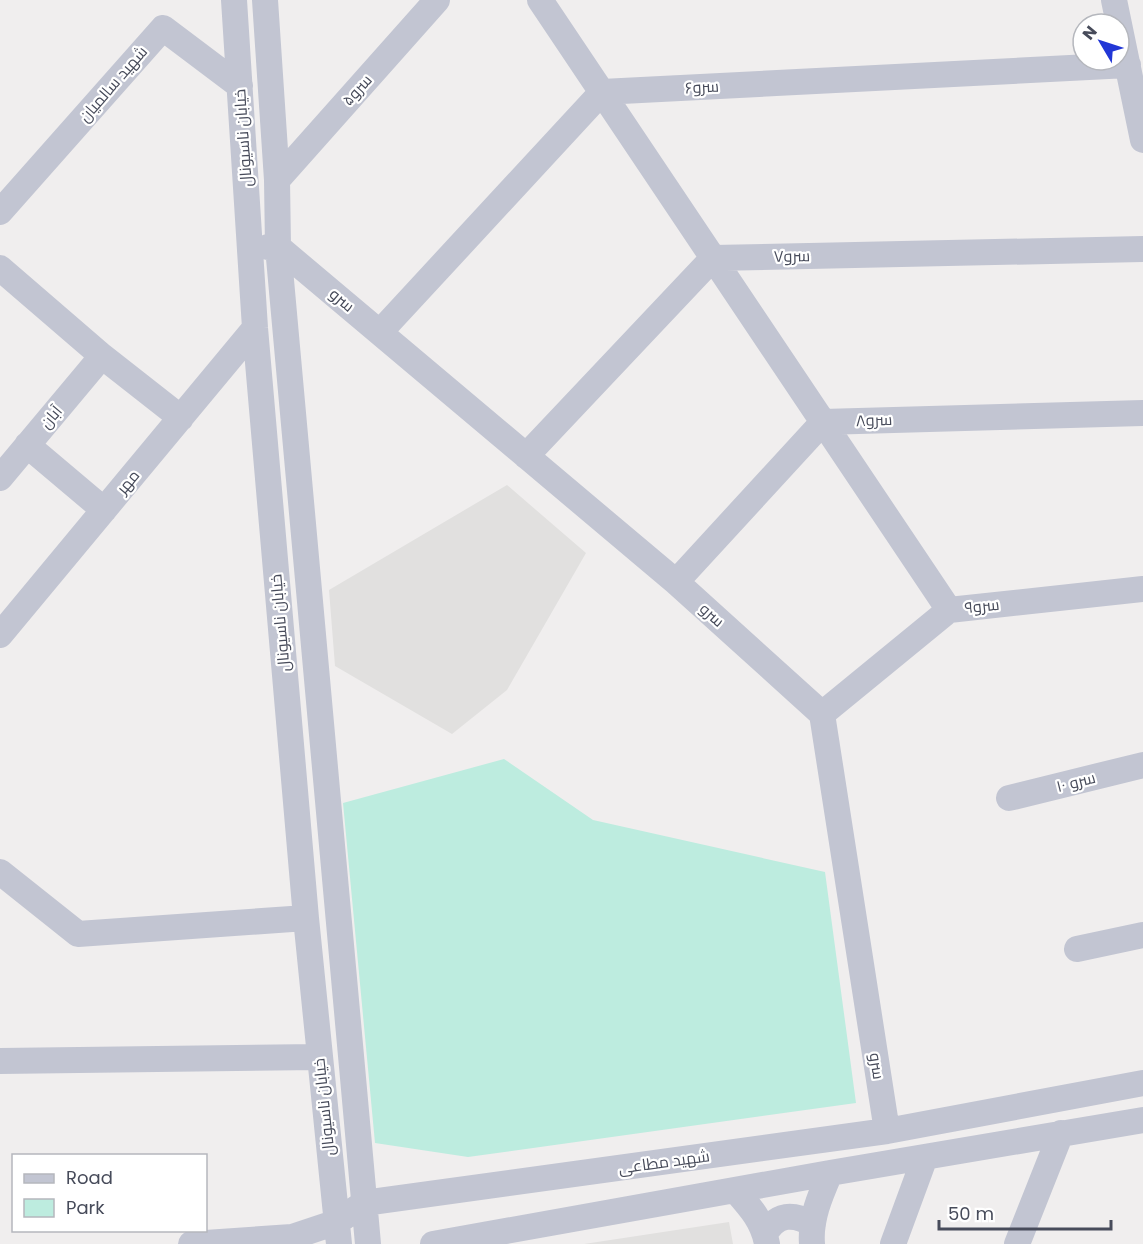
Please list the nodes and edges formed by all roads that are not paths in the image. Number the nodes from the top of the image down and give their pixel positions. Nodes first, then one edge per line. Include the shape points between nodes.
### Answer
1 (234, 0) edge
2 (265, 0) edge
3 (437, 0) edge
4 (540, 0) edge
5 (1071, 68) edge
6 (1129, 72) edge
7 (240, 86) junction
8 (602, 93) junction
9 (1142, 134) edge
10 (277, 180) junction
11 (0, 213) edge
12 (250, 247) junction
13 (278, 247) junction
14 (1143, 249) edge
15 (713, 258) junction
16 (0, 268) edge
17 (255, 328) junction
18 (380, 332) junction
19 (102, 356) junction
20 (1143, 413) edge
21 (181, 418) junction
22 (823, 422) junction
23 (27, 445) junction
24 (526, 456) junction
25 (0, 478) edge
26 (104, 510) junction
27 (676, 582) junction
28 (1143, 589) edge
29 (949, 610) junction
30 (0, 635) edge
31 (822, 714) junction
32 (1143, 765) edge
33 (1009, 798) dead end
34 (0, 872) edge
35 (306, 918) junction
36 (1143, 935) edge
37 (1077, 949) dead end
38 (318, 1057) junction
39 (0, 1061) edge
40 (1143, 1083) edge
41 (1143, 1120) edge
42 (887, 1131) junction
43 (1061, 1133) junction
44 (925, 1156) junction
45 (830, 1173) junction
46 (735, 1190) junction
47 (364, 1203) junction
48 (338, 1233) edge
49 (813, 1234) edge
50 (766, 1239) edge
51 (191, 1244) edge
52 (368, 1244) edge
53 (433, 1244) edge
54 (893, 1244) edge
55 (1017, 1244) edge

1 - 7 street, خیابان ناسیونال
2 - 10 street, خیابان ناسیونال
3 - 10 street, سرو۵
4 - 8 street
5 - 8 street, سرو۶
6 - 9 street
7 - 11 street, شهید سالمیان via 163,28
7 - 12 street, خیابان ناسیونال
8 - 15 street
8 - 18 street
10 - 13 street, خیابان ناسیونال
12 - 13 street
12 - 17 street, خیابان ناسیونال
13 - 18 street, سرو
13 - 47 street, خیابان ناسیونال
14 - 15 street, سرو۷
15 - 22 street
15 - 24 street
16 - 19 street
17 - 21 street, مهر
17 - 35 street, خیابان ناسیونال
18 - 24 street, سرو
19 - 21 street
19 - 23 street, آبان
20 - 22 street, سرو۸
21 - 26 street, مهر
22 - 27 street
22 - 29 street
23 - 25 street, آبان
23 - 26 street
24 - 27 street, سرو
26 - 30 street, مهر
27 - 31 street, سرو
28 - 29 street, سرو۹
29 - 31 street, سرو۹
31 - 42 street, سرو
32 - 33 street, سرو ۱۰
34 - 35 street via 78,934
35 - 38 street, خیابان ناسیونال
36 - 37 street
38 - 39 street
38 - 48 street, خیابان ناسیونال
40 - 42 street, شهید مطاعی
41 - 43 street
42 - 47 street, شهید مطاعی
43 - 44 street
43 - 55 street
44 - 45 street
44 - 54 street
45 - 46 street
45 - 49 street via 816,1207
46 - 50 street via 756,1213
46 - 53 street
47 - 48 street, شهید مطاعی
47 - 52 street, خیابان ناسیونال
48 - 51 street, شهید مطاعی
49 - 50 street via 793,1216 783,1217 771,1225

